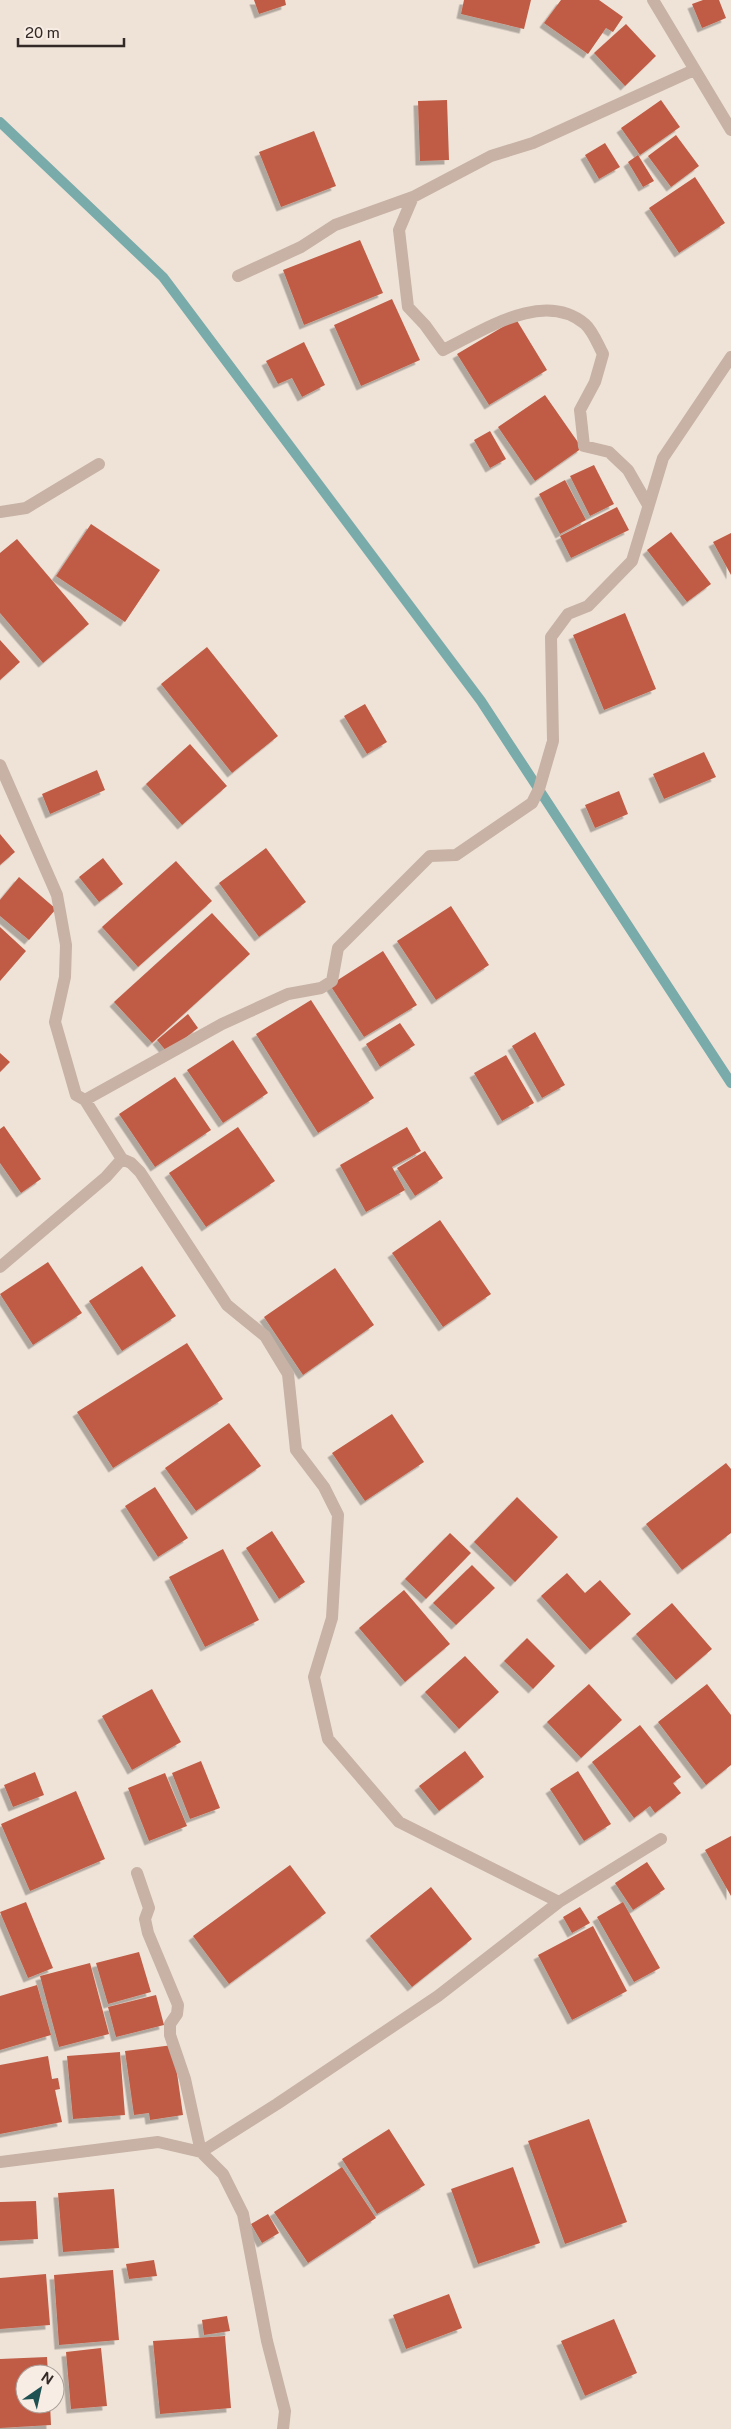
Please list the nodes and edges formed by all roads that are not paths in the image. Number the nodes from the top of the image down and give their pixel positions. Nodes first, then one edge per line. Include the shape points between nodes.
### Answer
1 (653, 0) edge
2 (694, 70) junction
3 (731, 130) edge
4 (413, 197) junction
5 (238, 276) dead end
6 (731, 357) edge
7 (99, 464) dead end
8 (648, 506) junction
9 (0, 512) edge
10 (0, 766) edge
11 (85, 1100) junction
12 (122, 1159) junction
13 (0, 1267) edge
14 (661, 1839) dead end
15 (137, 1873) dead end
16 (559, 1902) junction
17 (201, 2152) junction
18 (0, 2162) edge
19 (283, 2429) edge

1 - 2 street
2 - 3 street
2 - 4 street via 533,143 491,156
4 - 5 street via 335,225 301,247
4 - 8 street via 399,230 408,307 443,350 524,312 561,311 586,325 603,354 595,382 580,410 584,446 609,452 628,470
6 - 8 street via 662,458
7 - 9 street via 26,508
8 - 11 street via 632,561 588,606 568,614 551,637 553,741 532,803 456,855 430,856 338,948 332,981 321,988 288,994 222,1024
10 - 11 street via 57,895 66,945 65,977 55,1022 76,1095
11 - 12 street
12 - 13 street via 106,1177
12 - 16 street via 140,1172 228,1305 265,1336 288,1374 296,1450 324,1487 338,1515 332,1618 314,1677 328,1739 399,1822
14 - 16 street
15 - 17 street via 149,1908 145,1919 148,1933 178,2005 177,2014 170,2024 170,2035 185,2078
16 - 17 street via 438,1996
17 - 18 street via 158,2142
17 - 19 street via 223,2174 243,2214 267,2341 285,2411

